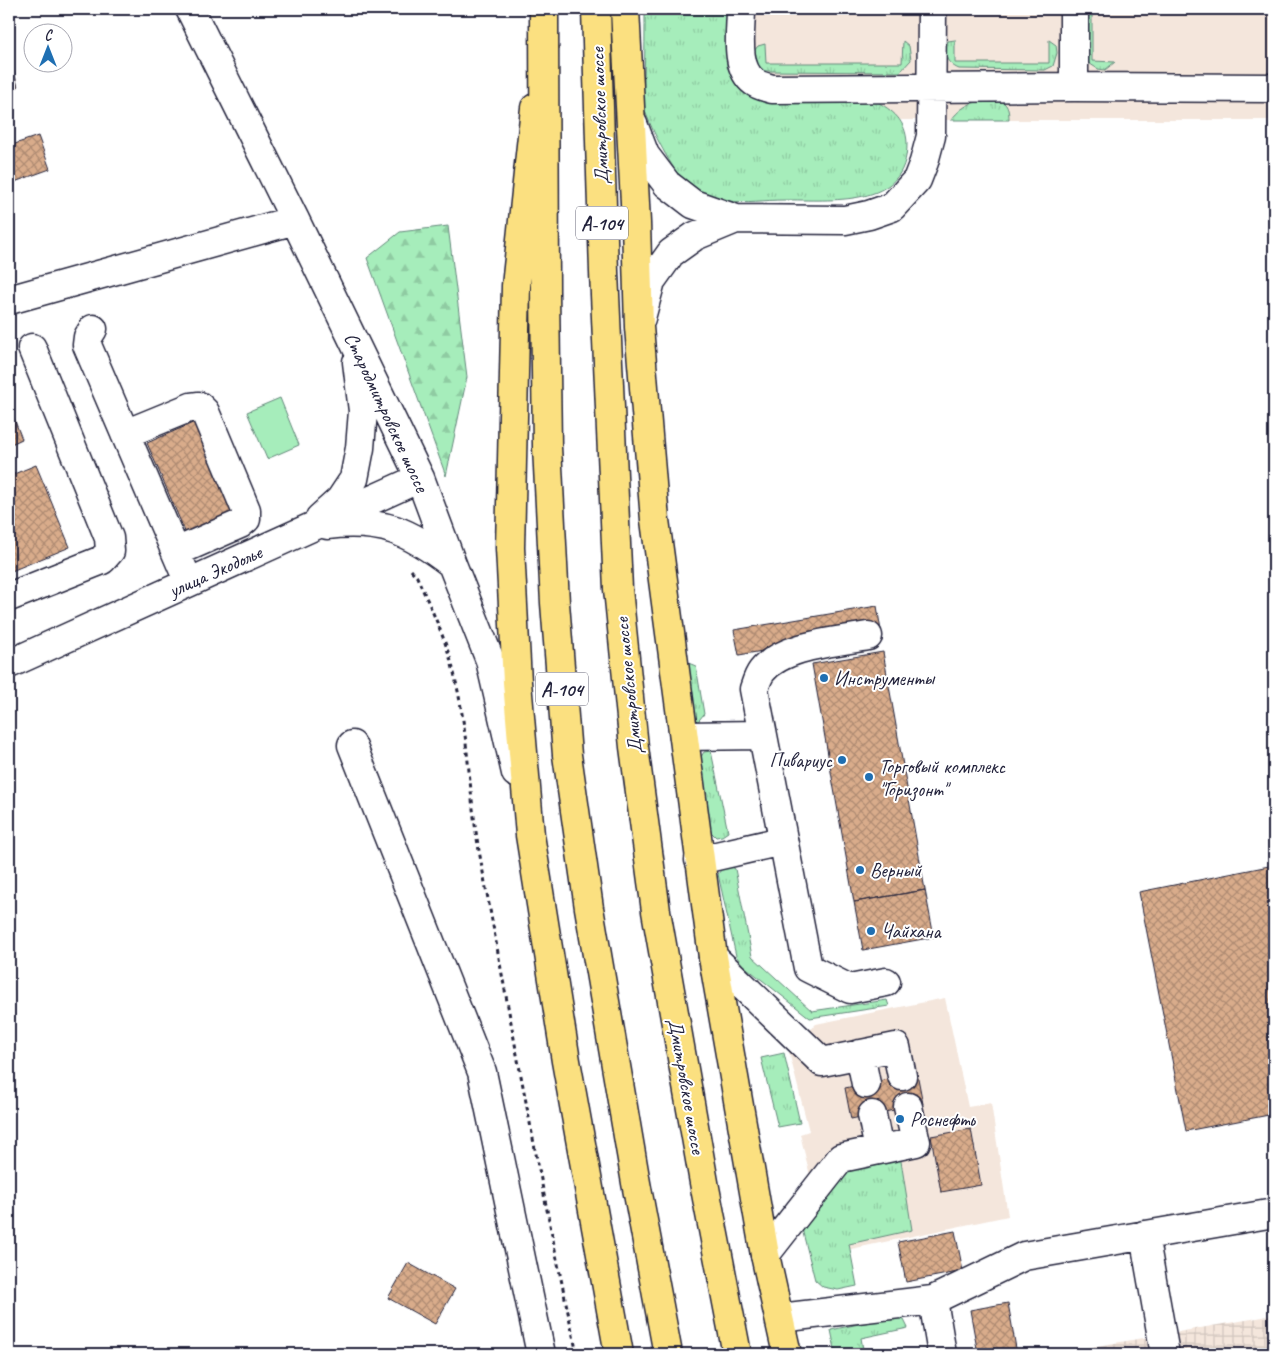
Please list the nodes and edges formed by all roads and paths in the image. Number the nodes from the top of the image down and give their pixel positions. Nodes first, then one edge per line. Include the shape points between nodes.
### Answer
1 (190, 9) edge
2 (596, 9) edge
3 (625, 9) edge
4 (741, 9) edge
5 (932, 9) edge
6 (1074, 9) edge
7 (544, 12) edge
8 (1074, 87) junction
9 (1274, 88) edge
10 (932, 89) junction
11 (630, 118) junction
12 (736, 219) junction
13 (295, 220) junction
14 (9, 300) edge
15 (639, 327) junction
16 (93, 329) dead end
17 (354, 341) junction
18 (32, 348) dead end
19 (125, 434) junction
20 (420, 478) junction
21 (309, 528) junction
22 (176, 552) junction
23 (452, 564) junction
24 (407, 565) dead end
25 (188, 582) junction
26 (9, 597) edge
27 (868, 636) dead end
28 (9, 664) edge
29 (762, 735) junction
30 (684, 736) junction
31 (352, 745) dead end
32 (530, 835) junction
33 (782, 841) junction
34 (699, 860) junction
35 (713, 957) junction
36 (886, 982) dead end
37 (860, 1054) junction
38 (902, 1076) dead end
39 (866, 1084) dead end
40 (908, 1107) dead end
41 (872, 1115) dead end
42 (879, 1150) junction
43 (1274, 1213) edge
44 (1144, 1235) junction
45 (765, 1255) junction
46 (933, 1300) junction
47 (780, 1318) junction
48 (541, 1354) edge
49 (577, 1354) edge
50 (620, 1354) edge
51 (668, 1354) edge
52 (737, 1354) edge
53 (787, 1354) edge
54 (942, 1354) edge
55 (1165, 1354) edge

1 - 13 street, Стародмитровское шоссе
2 - 52 main road, Дмитровское шоссе / А-104 via 618,579 634,747 656,911 704,1188
3 - 11 main road
4 - 10 street via 741,62 746,76 756,84 772,89
5 - 10 street
6 - 8 street
7 - 32 main road via 516,286 510,539 517,682
7 - 51 main road, А-104 via 547,447 555,603 568,755 589,908
8 - 9 street
8 - 10 street
10 - 12 street via 931,136 924,162 917,180 892,207 845,220
11 - 12 street via 645,155 667,184 693,204
11 - 15 main road
12 - 15 street via 695,236 671,253 651,281
13 - 14 street
13 - 17 street, Стародмитровское шоссе
15 - 30 main road via 655,520
16 - 19 street via 87,345
17 - 20 street, Стародмитровское шоссе
17 - 21 street via 363,411 354,479 340,500
18 - 26 street via 109,538 110,551 102,560
19 - 22 street
19 - 22 street via 191,407 199,406 205,412 246,510 246,518 240,524
20 - 21 street, улица Экодолье
20 - 23 street, Стародмитровское шоссе
21 - 23 street via 352,522 382,526 409,534
21 - 25 street, улица Экодолье
22 - 25 street
23 - 32 street, Стародмитровское шоссе via 490,660
24 - 49 path via 417,577 443,634 456,681 467,744 474,827
25 - 28 street, улица Экодолье
27 - 29 street via 793,650 775,658 761,672 754,689
29 - 30 street
29 - 33 street
30 - 34 main road
31 - 48 street via 482,1072
32 - 50 main road via 566,1061
33 - 34 street
33 - 36 street via 808,968 850,989
34 - 35 main road
35 - 37 street via 822,1062
35 - 45 main road
37 - 38 street via 896,1047
37 - 39 street
40 - 42 street via 916,1142
41 - 42 street
42 - 45 street via 841,1158
43 - 44 street
44 - 46 street via 1024,1256
44 - 55 street
45 - 47 main road
46 - 47 street
46 - 54 street
47 - 53 main road

